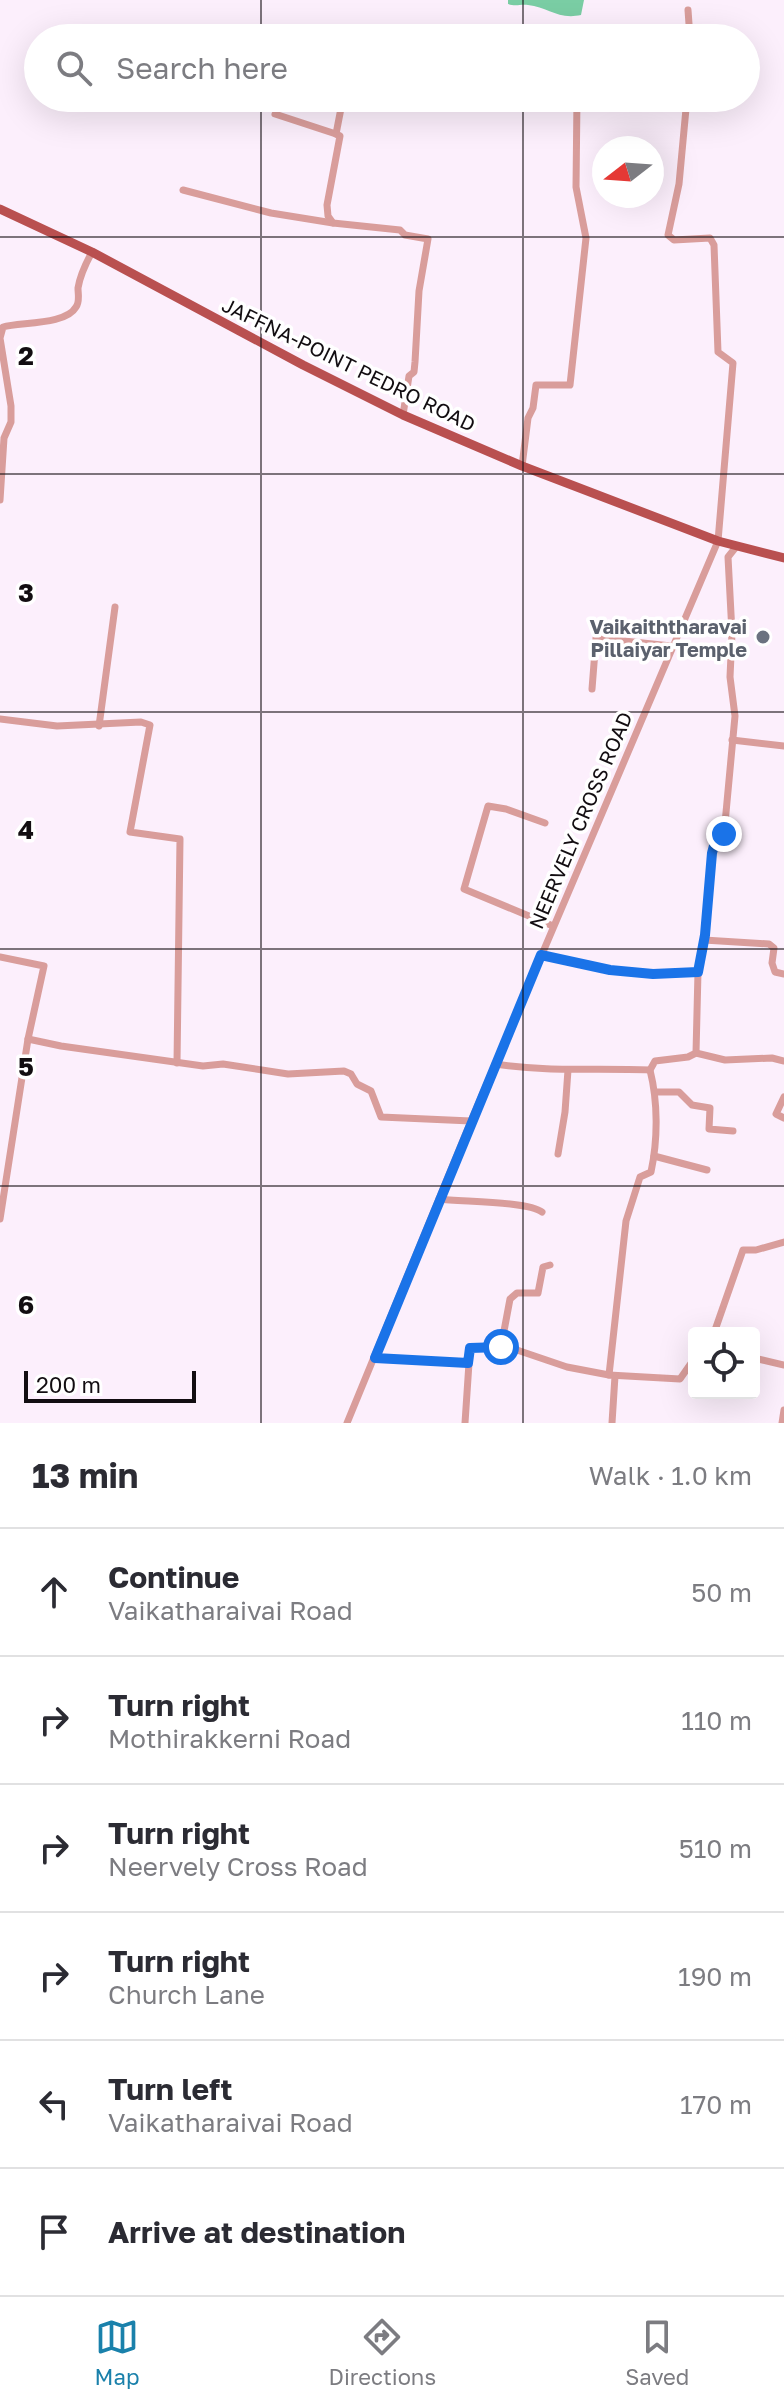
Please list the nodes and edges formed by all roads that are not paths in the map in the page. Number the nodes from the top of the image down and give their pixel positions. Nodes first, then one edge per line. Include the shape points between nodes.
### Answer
1 (688, 10) dead end
2 (689, 24) edge
3 (340, 112) edge
4 (577, 112) edge
5 (686, 112) edge
6 (275, 114) dead end
7 (336, 134) junction
8 (183, 190) dead end
9 (0, 209) edge
10 (333, 223) junction
11 (92, 252) junction
12 (2, 328) edge
13 (403, 415) junction
14 (2, 438) edge
15 (522, 466) junction
16 (0, 500) edge
17 (718, 541) junction
18 (736, 547) junction
19 (784, 558) edge
20 (115, 607) dead end
21 (671, 646) junction
22 (592, 689) dead end
23 (0, 719) edge
24 (99, 726) junction
25 (732, 740) junction
26 (784, 746) edge
27 (545, 823) dead end
28 (553, 926) junction
29 (704, 940) junction
30 (541, 955) junction
31 (0, 957) edge
32 (698, 972) junction
33 (784, 974) edge
34 (28, 1039) junction
35 (696, 1053) junction
36 (784, 1061) edge
37 (177, 1063) junction
38 (495, 1064) junction
39 (568, 1070) junction
40 (650, 1070) junction
41 (656, 1092) junction
42 (784, 1097) edge
43 (784, 1118) edge
44 (471, 1121) junction
45 (733, 1131) dead end
46 (558, 1154) dead end
47 (654, 1156) junction
48 (707, 1170) dead end
49 (439, 1199) junction
50 (542, 1212) dead end
51 (0, 1219) edge
52 (784, 1242) edge
53 (550, 1265) dead end
54 (716, 1327) edge
55 (501, 1347) junction
56 (375, 1358) junction
57 (760, 1359) edge
58 (468, 1363) junction
59 (784, 1365) edge
60 (688, 1368) edge
61 (612, 1376) junction
62 (784, 1410) edge
63 (347, 1423) edge
64 (465, 1423) edge
65 (612, 1423) edge
66 (782, 1423) edge

1 - 2 street
3 - 7 street
4 - 15 street via 576,187 586,238 570,385 536,385
5 - 17 street, NEERVELY CROSS ROAD via 668,235 674,240 710,238 714,245 718,352 733,363
6 - 7 street
7 - 10 street via 340,136 327,205
8 - 10 street
9 - 11 main road, JAFFNA-POINT PEDRO ROAD
10 - 13 street via 400,230 428,239 414,372
11 - 12 street via 72,312
11 - 13 main road, JAFFNA-POINT PEDRO ROAD
12 - 14 street via 11,406 11,422
13 - 15 main road, JAFFNA-POINT PEDRO ROAD
14 - 16 street
15 - 17 main road, JAFFNA-POINT PEDRO ROAD
17 - 18 main road, JAFFNA-POINT PEDRO ROAD
17 - 21 street, NEERVELY CROSS ROAD
18 - 19 main road, JAFFNA-POINT PEDRO ROAD
18 - 25 street via 728,557
20 - 24 street
21 - 22 street via 596,638
21 - 28 street, NEERVELY CROSS ROAD
23 - 24 street
24 - 37 street via 150,725 130,832 180,839
25 - 26 street
25 - 29 street via 724,834 712,853
27 - 28 street via 488,806 464,889
28 - 30 street, NEERVELY CROSS ROAD
29 - 32 street
29 - 33 street via 769,944 774,948 775,972
30 - 32 street via 610,970
30 - 38 street, NEERVELY CROSS ROAD
31 - 34 street via 44,966
32 - 35 street
34 - 37 street
34 - 51 street
35 - 36 street via 725,1060
35 - 40 street via 655,1061
37 - 44 street via 288,1074 344,1071 371,1091 381,1117
38 - 39 street
38 - 44 street, NEERVELY CROSS ROAD
39 - 40 street
39 - 46 street
40 - 41 street
41 - 45 street via 679,1092 692,1105 710,1108 709,1129
41 - 47 street
42 - 43 street via 776,1114
44 - 49 street, NEERVELY CROSS ROAD
47 - 48 street
47 - 61 street via 651,1172 640,1177 626,1221
49 - 50 street via 519,1205
49 - 56 street, NEERVELY CROSS ROAD
52 - 54 street via 743,1250
53 - 55 street via 543,1267 538,1293 517,1293 510,1299
55 - 58 street via 470,1348
55 - 61 street
56 - 58 street
56 - 63 street, NEERVELY CROSS ROAD
57 - 59 street
58 - 64 street
60 - 61 street via 680,1379
61 - 65 street
62 - 66 street

